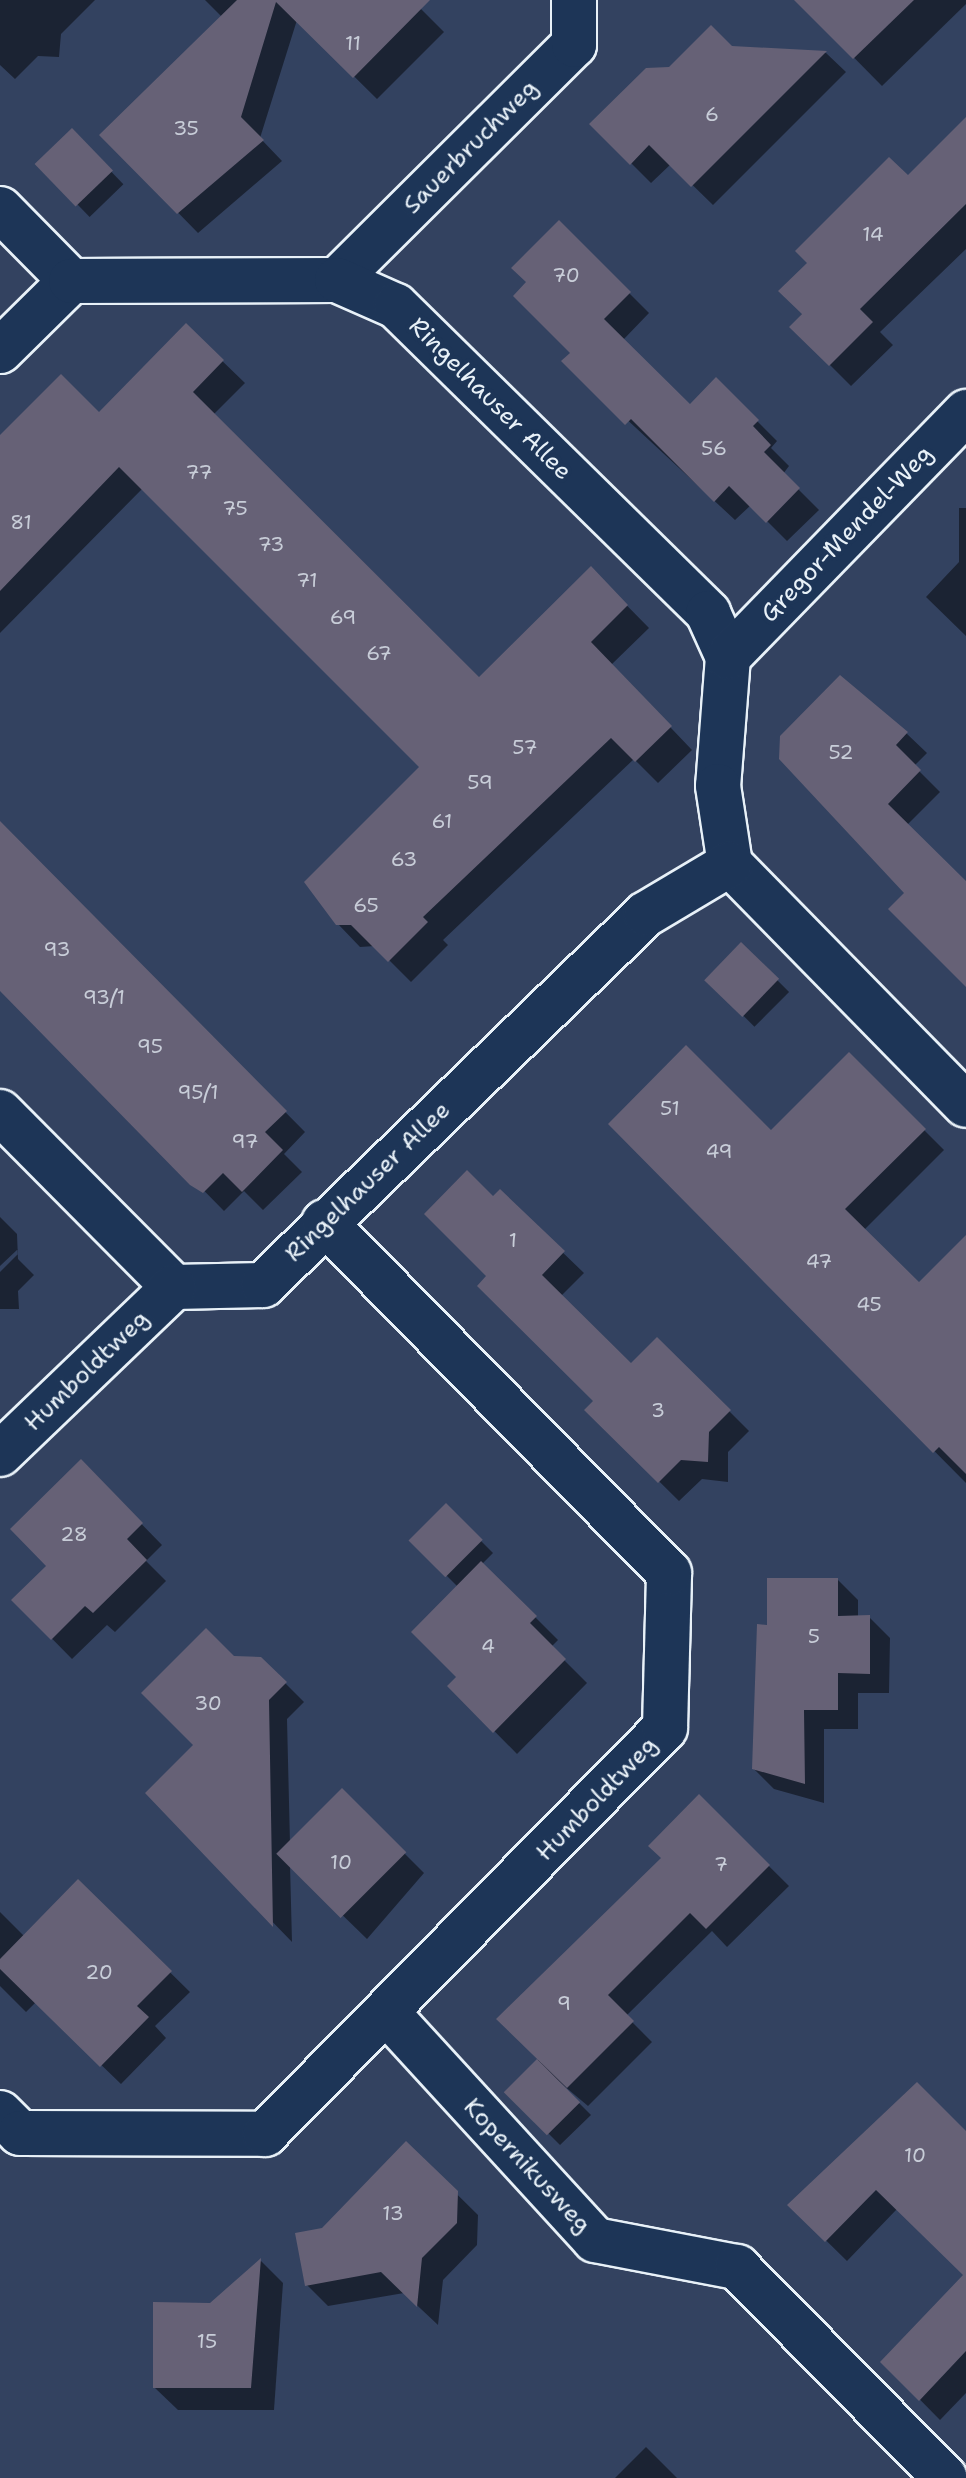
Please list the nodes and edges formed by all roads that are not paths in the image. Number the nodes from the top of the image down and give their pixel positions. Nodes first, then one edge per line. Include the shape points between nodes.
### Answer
1 (574, 0) edge
2 (0, 209) edge
3 (337, 280) junction
4 (71, 281) junction
5 (0, 351) edge
6 (966, 412) edge
7 (728, 657) junction
8 (730, 864) junction
9 (966, 1105) edge
10 (0, 1112) edge
11 (324, 1222) junction
12 (174, 1287) junction
13 (0, 1454) edge
14 (389, 2015) junction
15 (0, 2113) edge
16 (945, 2478) edge

1 - 3 street, Sauerbruchweg via 574,45
2 - 4 street
3 - 4 street, Ringelhauser Allee
3 - 7 street, Ringelhauser Allee via 396,306 708,613
4 - 5 street
6 - 7 street, Gregor-Mendel-Weg
7 - 8 street, Ringelhauser Allee via 718,786
8 - 9 street
8 - 11 street, Ringelhauser Allee via 646,914
10 - 12 street
11 - 12 street, Ringelhauser Allee via 263,1285
11 - 14 street, Humboldtweg via 669,1573 665,1728
12 - 13 street, Humboldtweg
14 - 15 street, Humboldtweg via 265,2134 20,2133
14 - 16 street, Kopernikusweg via 595,2240 737,2267

